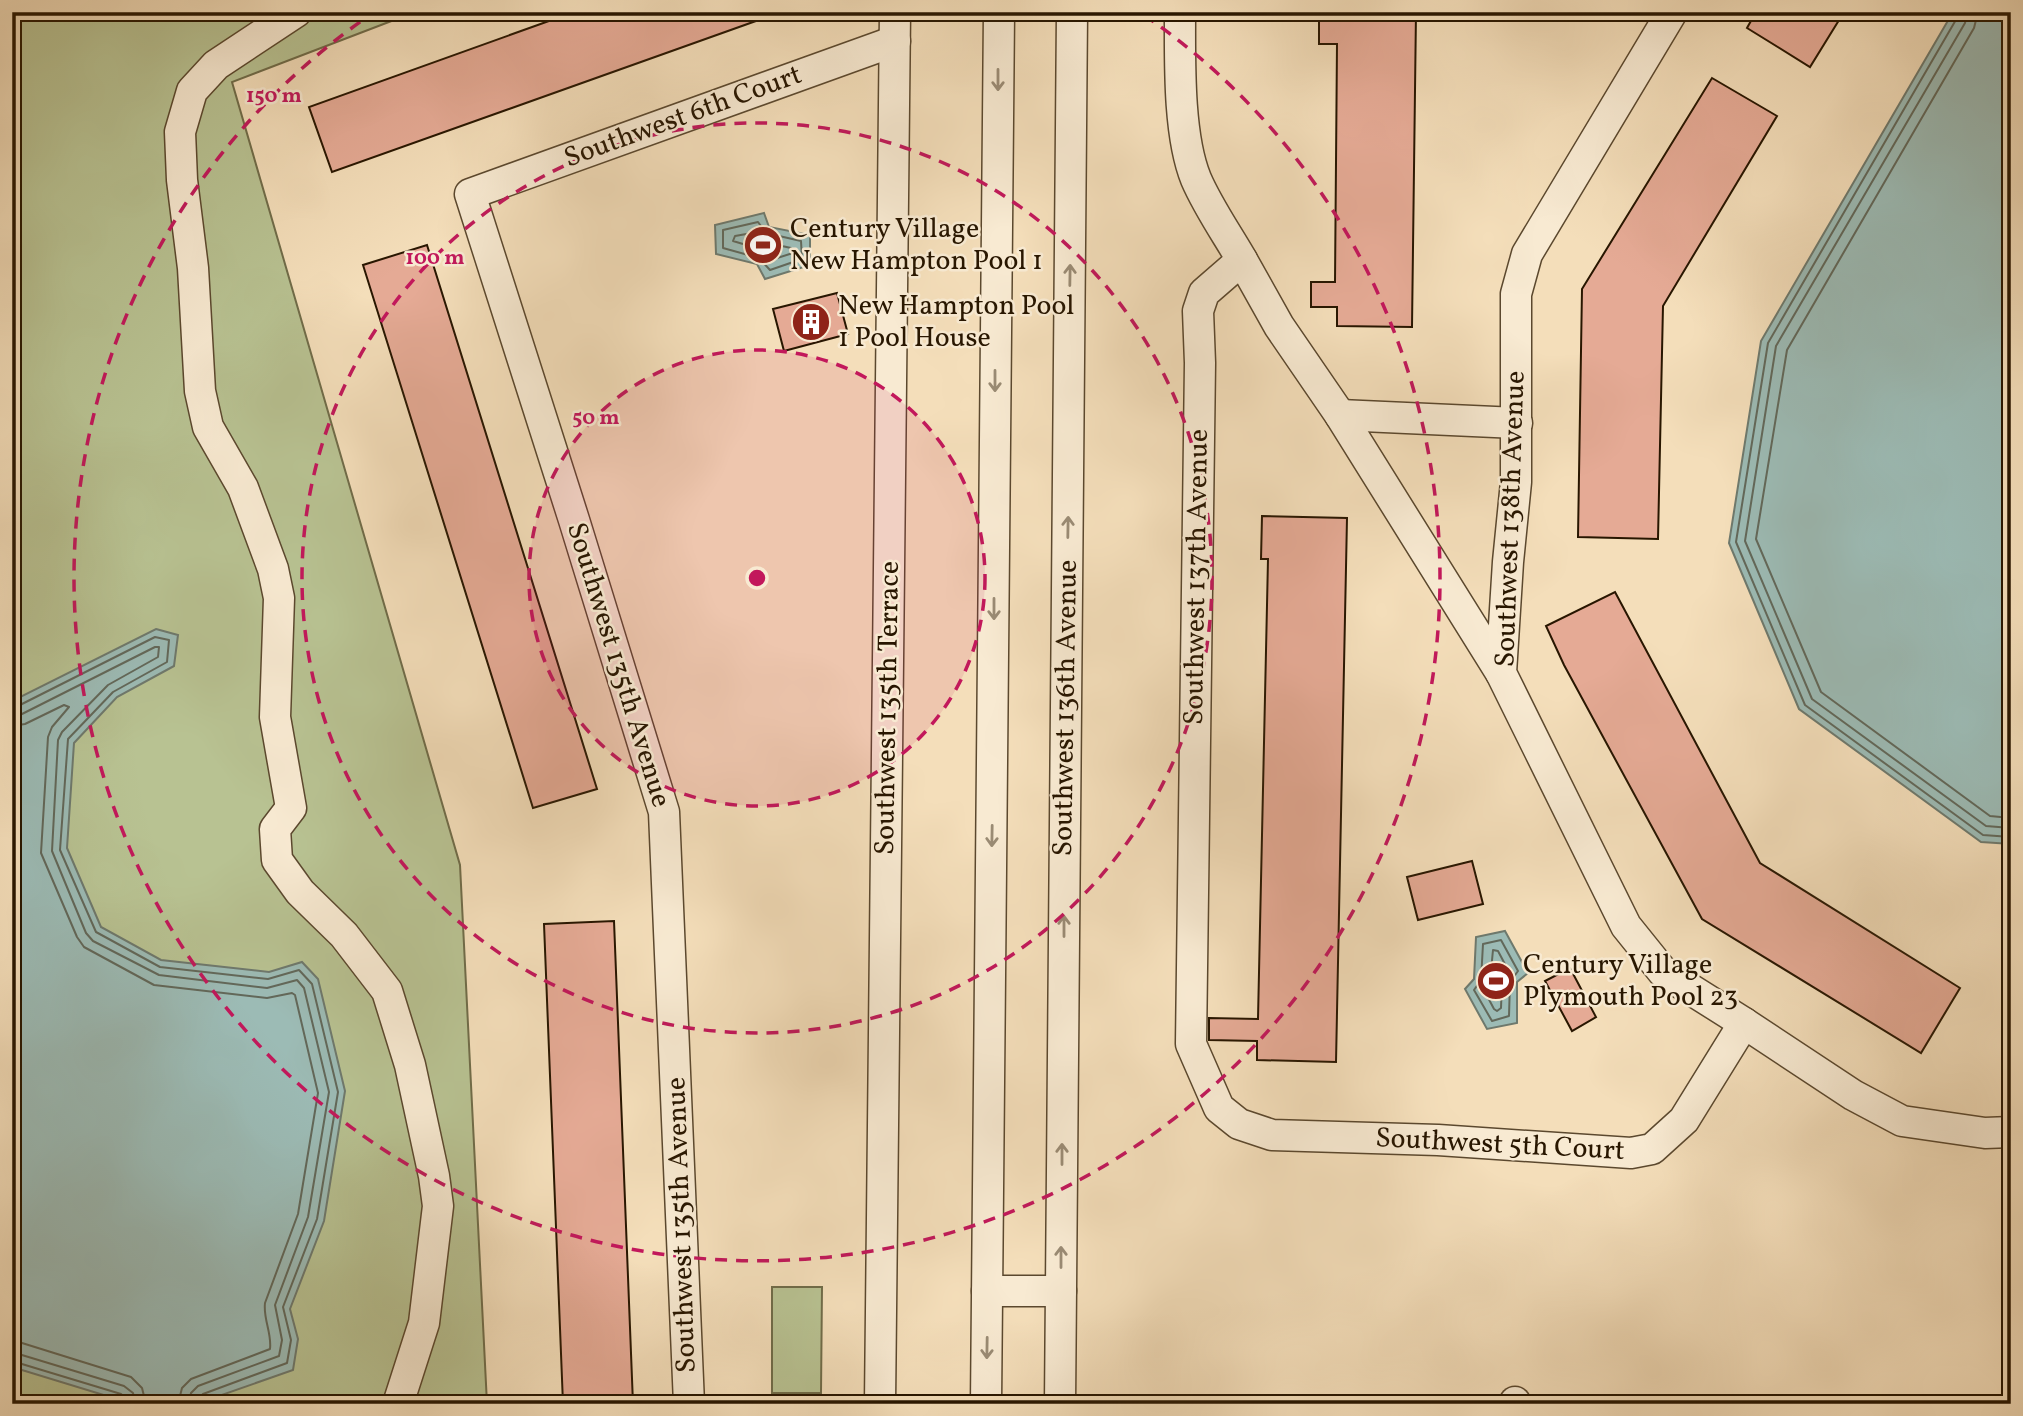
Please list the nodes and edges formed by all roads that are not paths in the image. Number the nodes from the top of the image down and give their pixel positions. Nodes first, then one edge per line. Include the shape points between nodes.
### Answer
1 (296, 12) edge
2 (999, 12) edge
3 (1072, 12) edge
4 (1180, 12) edge
5 (1670, 16) edge
6 (895, 26) edge
7 (470, 194) joint
8 (1242, 260) junction
9 (1340, 415) junction
10 (1517, 423) junction
11 (1501, 673) junction
12 (1744, 1024) junction
13 (2011, 1132) edge
14 (1272, 1135) joint
15 (988, 1291) junction
16 (1061, 1291) junction
17 (398, 1404) edge
18 (690, 1404) edge
19 (880, 1404) edge
20 (986, 1404) edge
21 (1060, 1404) edge

1 - 17 street via 216,65 192,91 180,132 182,180 200,391 208,427 243,488 279,598 275,717 291,808 275,829 277,860 387,991 410,1065 434,1176 438,1206 424,1322
2 -> 15 street
16 -> 3 street, Southwest 136th Avenue
4 - 8 street via 1183,108 1196,179
5 - 10 street, Southwest 138th Avenue via 1527,254 1516,295
6 - 7 street, Southwest 6th Court
6 - 19 street, Southwest 135th Terrace
7 - 18 street, Southwest 135th Avenue via 664,812
8 - 9 street via 1279,326
8 - 14 street, Southwest 137th Avenue via 1204,293 1198,311 1191,1044 1219,1108 1239,1124
9 - 10 street
9 - 11 street
10 - 11 street, Southwest 138th Avenue
11 - 12 street, Southwest 138th Avenue via 1626,926 1663,972
12 - 13 street via 1902,1121 1985,1133
12 - 14 street, Southwest 5th Court via 1684,1120 1652,1149 1631,1153
15 - 16 street
15 -> 20 street
16 - 21 street, Southwest 136th Avenue

